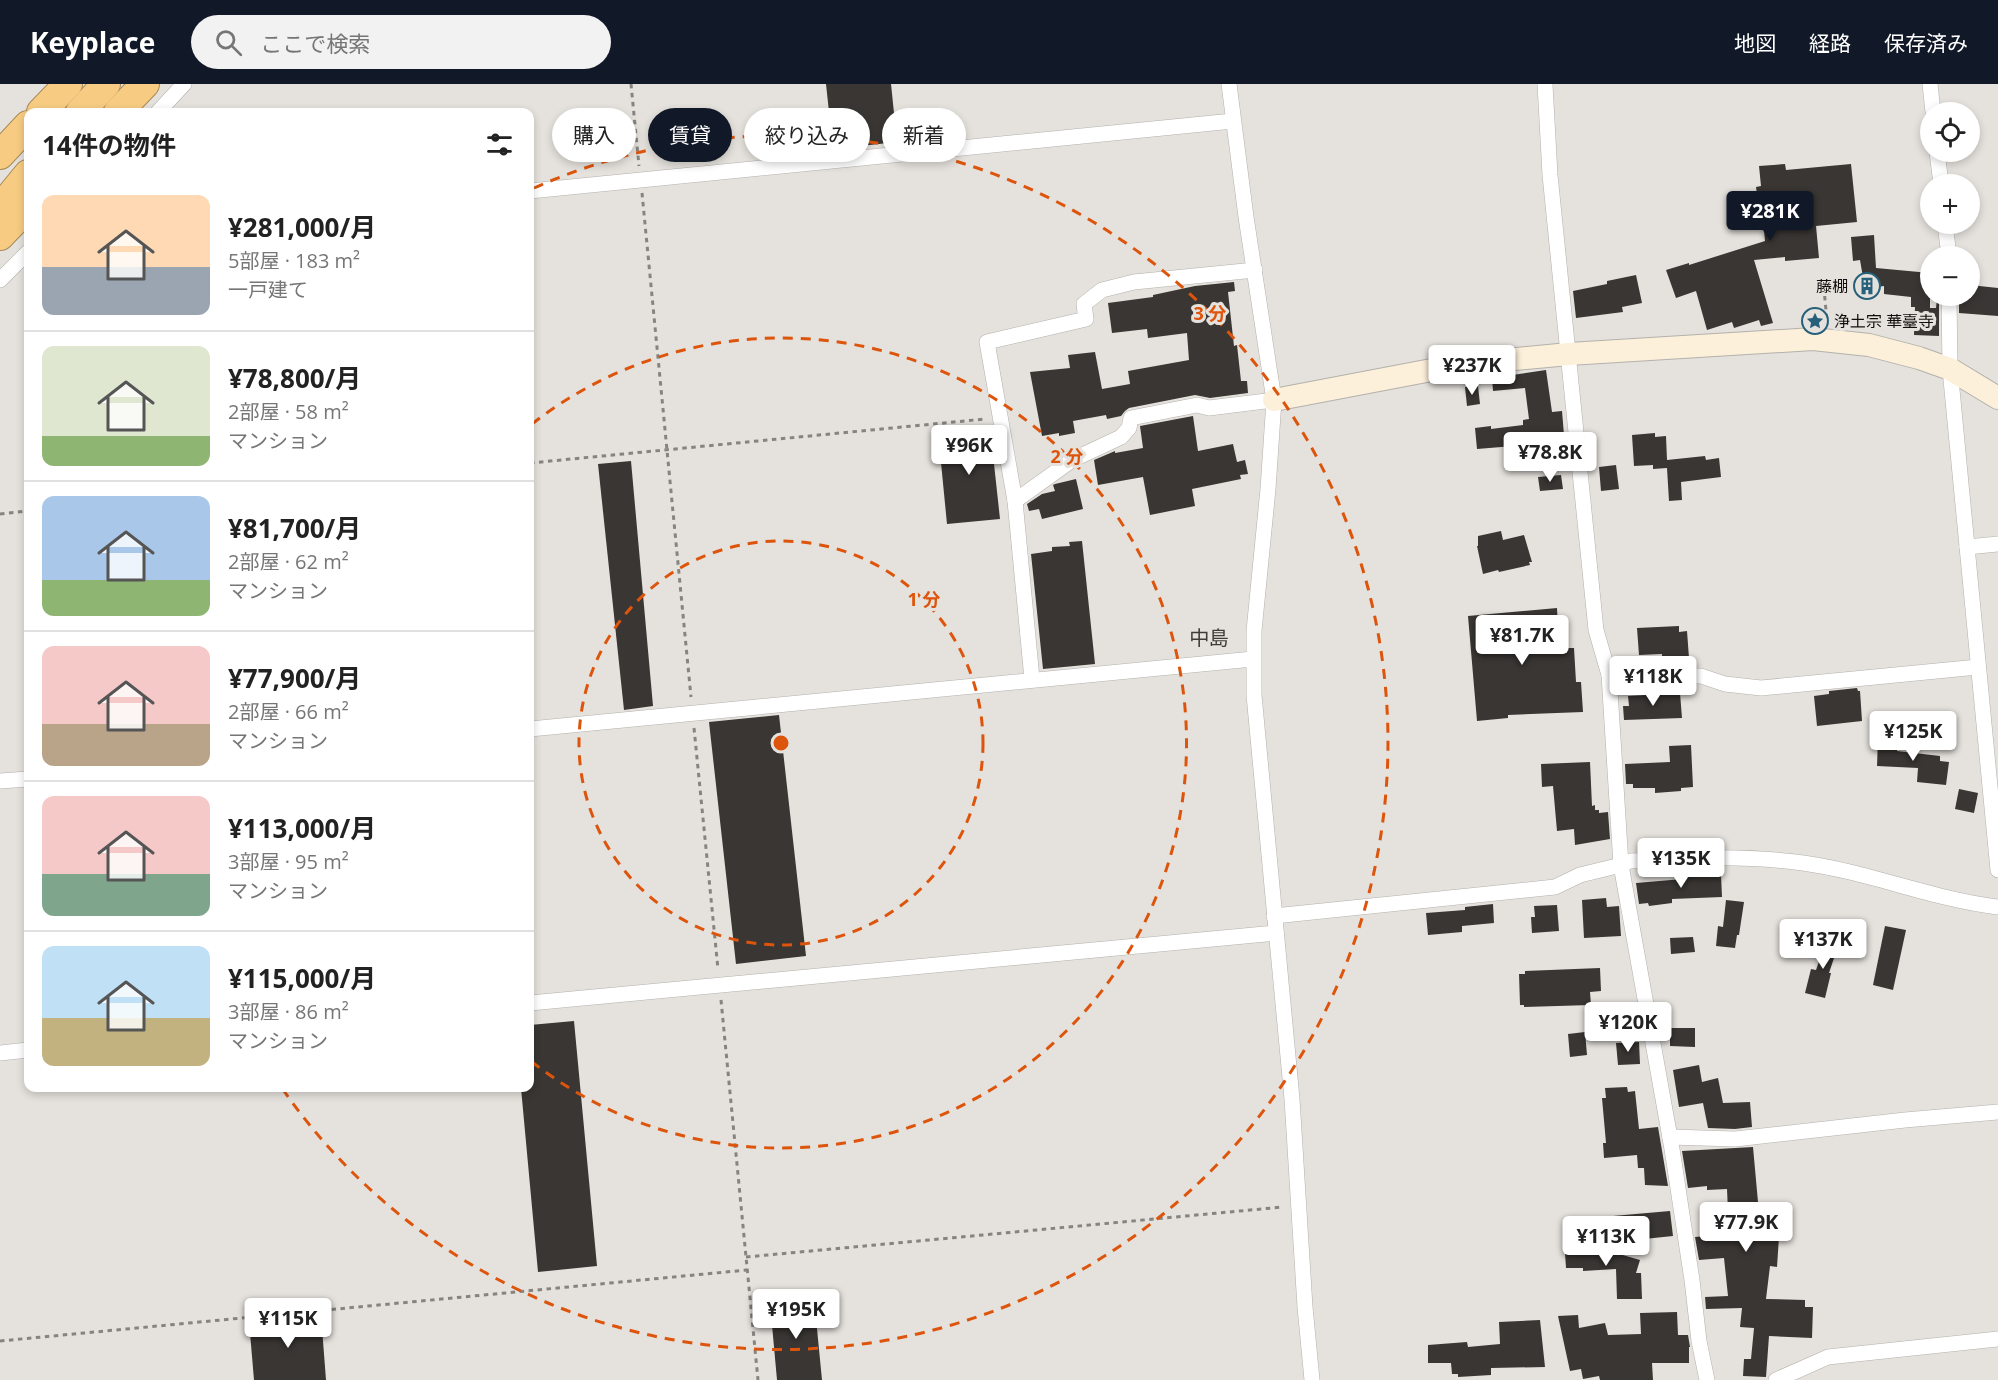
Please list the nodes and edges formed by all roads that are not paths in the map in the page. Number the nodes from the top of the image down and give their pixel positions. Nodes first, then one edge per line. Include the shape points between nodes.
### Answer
1 (68, 84) edge
2 (106, 84) edge
3 (131, 84) edge
4 (145, 84) edge
5 (184, 84) edge
6 (1229, 84) edge
7 (1545, 84) edge
8 (1930, 84) edge
9 (1932, 102) edge
10 (45, 108) edge
11 (90, 108) edge
12 (93, 108) edge
13 (122, 108) edge
14 (162, 108) edge
15 (1233, 121) junction
16 (24, 129) edge
17 (0, 155) edge
18 (24, 170) edge
19 (24, 179) edge
20 (534, 191) edge
21 (0, 194) edge
22 (24, 196) edge
23 (0, 208) edge
24 (24, 211) edge
25 (0, 221) edge
26 (0, 236) edge
27 (24, 256) edge
28 (1254, 270) junction
29 (0, 280) edge
30 (1949, 306) edge
31 (1569, 354) junction
32 (1950, 369) junction
33 (1998, 398) edge
34 (1274, 400) junction
35 (1015, 501) junction
36 (1998, 544) edge
37 (1967, 548) junction
38 (1253, 659) junction
39 (1978, 667) junction
40 (1609, 675) junction
41 (1032, 679) junction
42 (534, 729) edge
43 (24, 778) edge
44 (0, 781) edge
45 (1621, 865) junction
46 (1998, 870) edge
47 (1998, 907) edge
48 (1274, 916) junction
49 (1276, 933) junction
50 (534, 1003) edge
51 (24, 1050) edge
52 (0, 1053) edge
53 (1998, 1112) edge
54 (1670, 1137) junction
55 (1998, 1339) edge
56 (1312, 1380) edge
57 (1707, 1380) edge
58 (1776, 1380) edge

1 - 10 highway
2 - 11 highway
3 - 12 highway
4 - 13 highway
5 - 14 street
6 - 15 street
7 - 31 street via 1550,175
8 - 9 street
15 - 20 street
15 - 28 street
16 - 17 highway
18 - 21 highway
19 - 23 highway
22 - 25 highway
24 - 26 highway
27 - 29 street
28 - 34 street
28 - 35 street via 1134,282 1102,290 1084,304 1086,319 987,342
30 - 32 street
31 - 32 street via 1812,339 1869,345
31 - 34 street via 1463,364
31 - 40 street via 1596,630
32 - 33 street
32 - 37 street
34 - 35 street via 1209,408 1197,405 1131,418 1121,437 1072,460
34 - 38 street
35 - 41 street
36 - 37 street
37 - 39 street
38 - 41 street
38 - 48 street
39 - 40 street via 1761,688 1725,684 1701,676
39 - 46 street
40 - 45 street
41 - 42 street
43 - 44 street
45 - 47 street via 1630,861 1712,857 1803,863
45 - 48 street via 1580,875 1556,887
45 - 54 street
48 - 49 street
49 - 50 street
49 - 56 street
51 - 52 street
53 - 54 street via 1735,1139
54 - 57 street
55 - 58 street via 1828,1357

